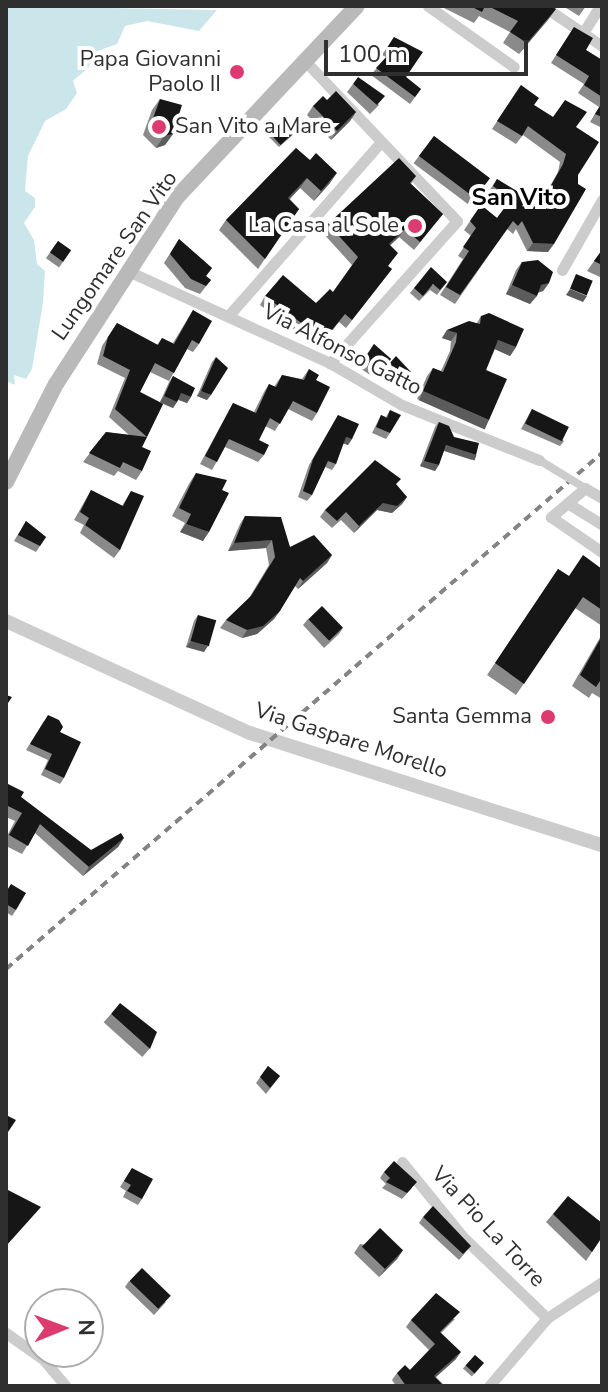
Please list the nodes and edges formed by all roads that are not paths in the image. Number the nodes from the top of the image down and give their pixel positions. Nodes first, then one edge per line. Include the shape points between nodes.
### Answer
1 (357, 6) edge
2 (428, 6) edge
3 (543, 6) edge
4 (600, 6) edge
5 (583, 33) junction
6 (602, 46) edge
7 (307, 63) junction
8 (514, 67) dead end
9 (381, 142) junction
10 (602, 200) edge
11 (562, 270) dead end
12 (128, 271) junction
13 (229, 315) junction
14 (330, 363) junction
15 (539, 460) joint
16 (6, 482) edge
17 (585, 488) junction
18 (602, 498) edge
19 (569, 504) junction
20 (602, 525) edge
21 (602, 552) edge
22 (6, 621) edge
23 (602, 845) edge
24 (402, 1162) dead end
25 (602, 1282) edge
26 (547, 1318) junction
27 (6, 1333) edge
28 (66, 1386) edge
29 (489, 1386) edge

1 - 7 main road, Lungomare San Vito
2 - 8 street
3 - 5 street
4 - 5 street
5 - 6 street
7 - 9 street
7 - 12 main road, Lungomare San Vito via 177,197
9 - 13 street
9 - 14 street via 457,221
10 - 11 street
12 - 13 street, Via Alfonso Gatto
12 - 16 main road, Lungomare San Vito via 56,384
13 - 14 street, Via Alfonso Gatto
14 - 15 street, Via Alfonso Gatto via 402,405
15 - 17 street, bridge
17 - 18 street
17 - 19 street
19 - 20 street
19 - 21 street via 551,517
22 - 23 street, Via Gaspare Morello via 250,733
24 - 26 street, Via Pio La Torre via 463,1237
25 - 26 street
26 - 29 street
27 - 28 street via 43,1359

